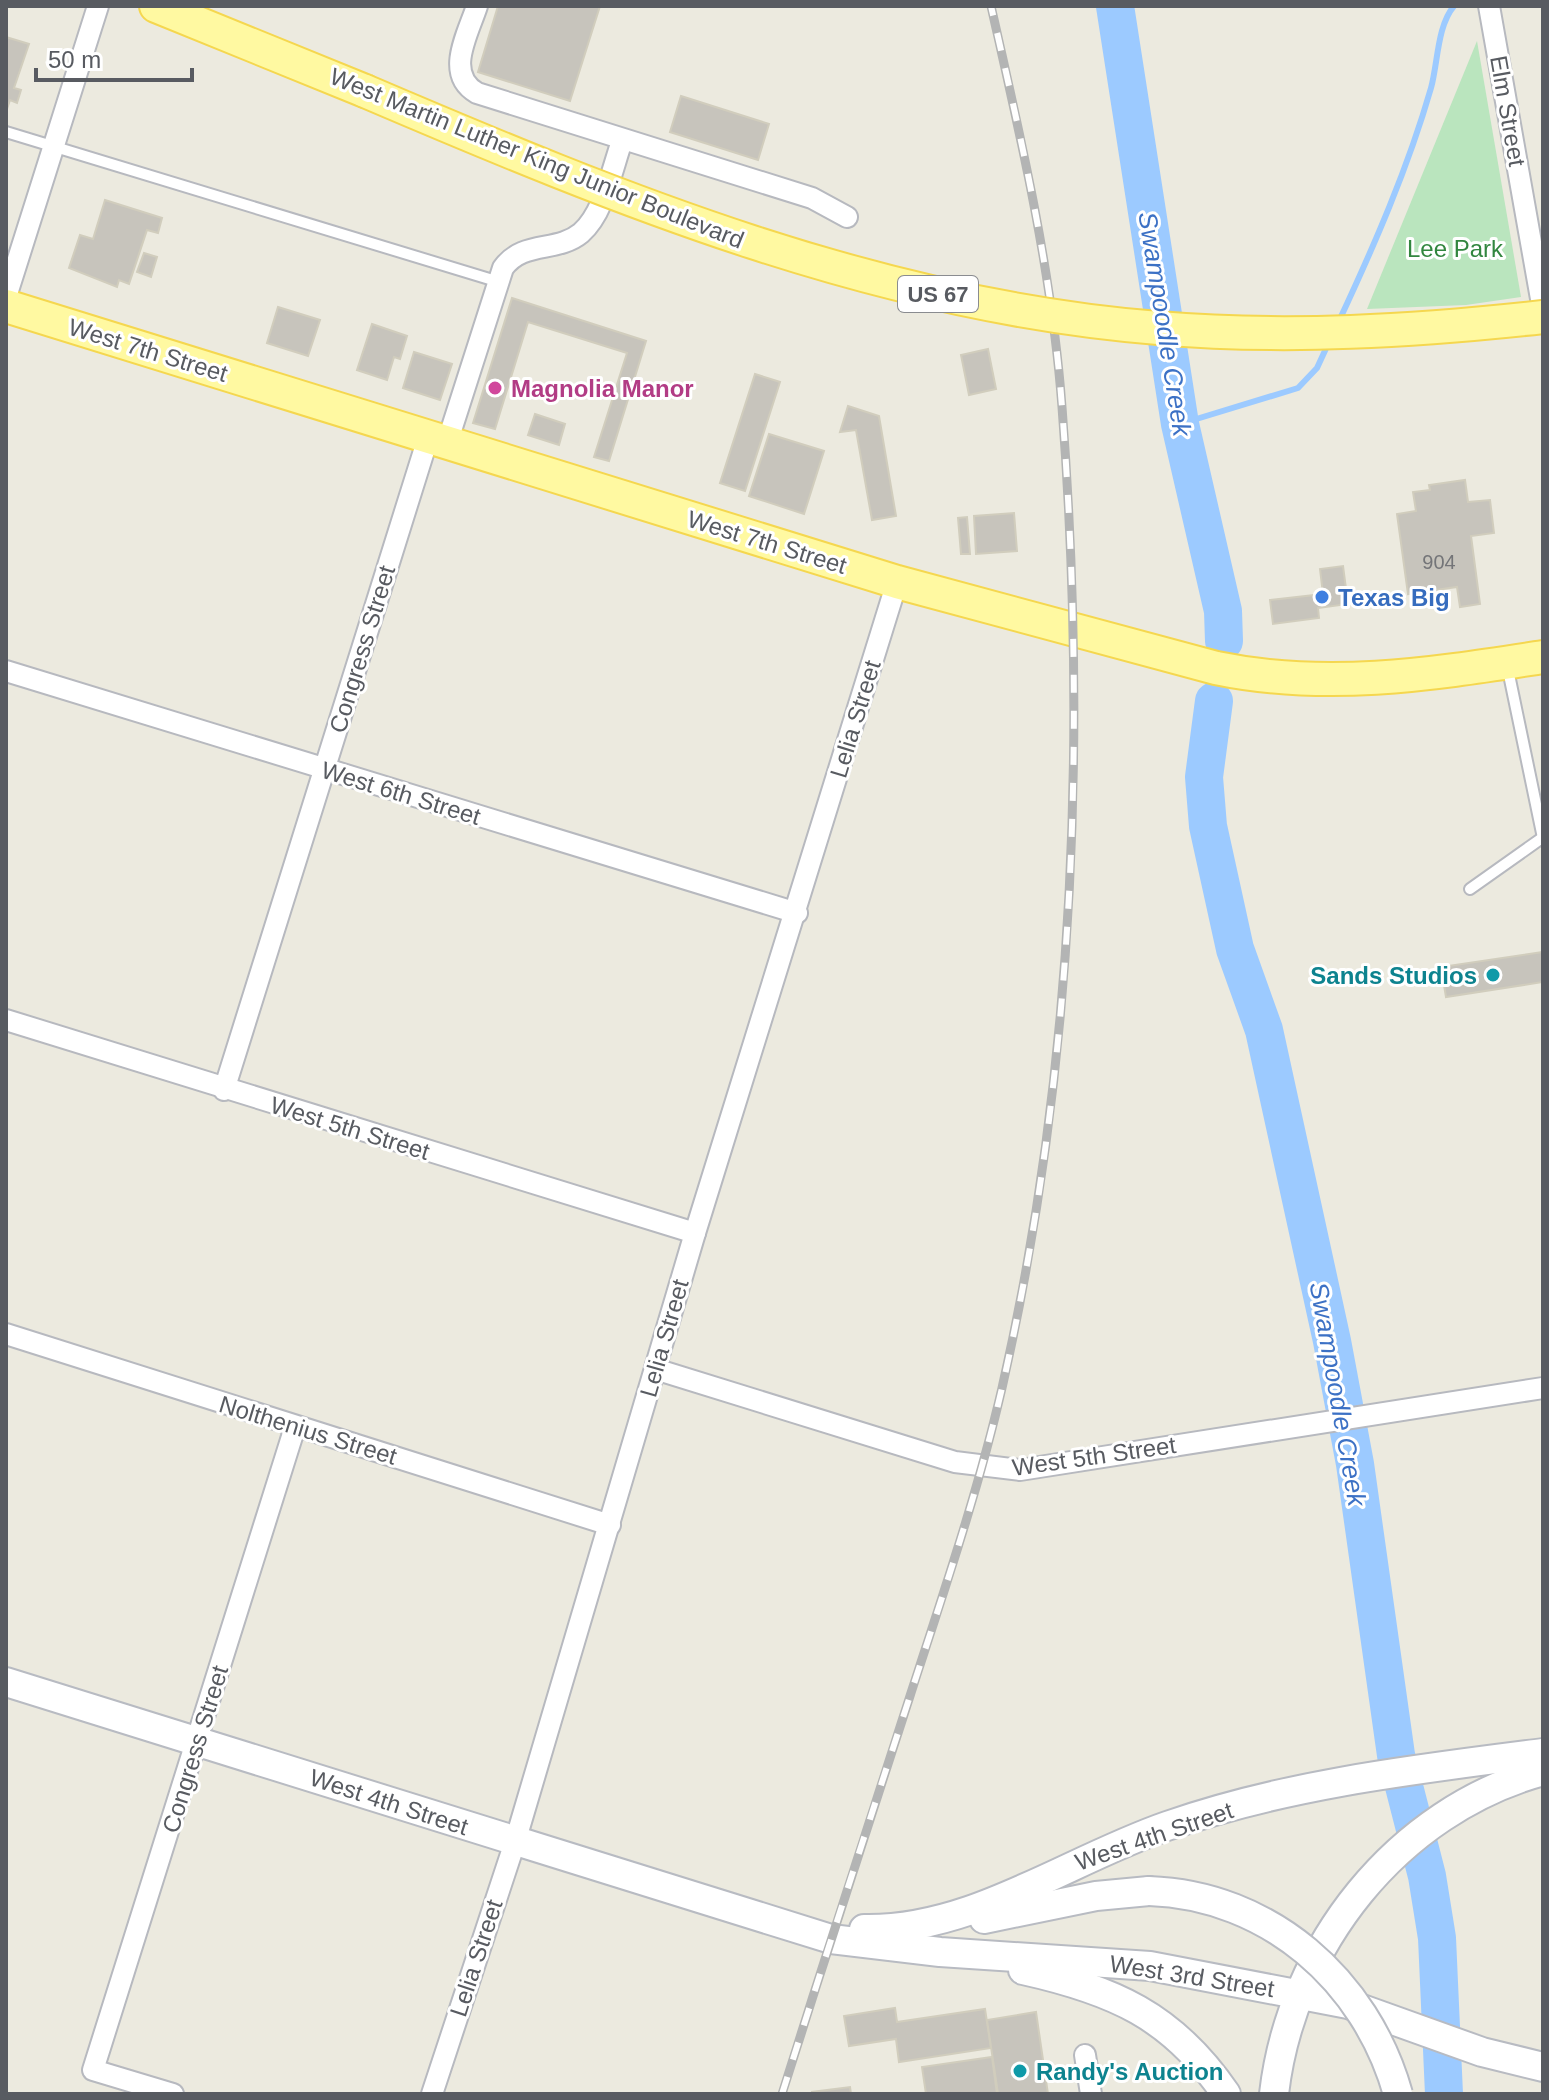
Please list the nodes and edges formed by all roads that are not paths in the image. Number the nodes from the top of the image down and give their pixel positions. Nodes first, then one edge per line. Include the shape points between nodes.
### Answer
1 (98, 6) edge
2 (156, 6) edge
3 (477, 6) edge
4 (1489, 6) edge
5 (6, 132) edge
6 (622, 141) junction
7 (53, 147) junction
8 (847, 217) dead end
9 (496, 281) junction
10 (6, 297) edge
11 (6, 306) edge
12 (1543, 310) edge
13 (1543, 317) edge
14 (437, 440) junction
15 (897, 582) junction
16 (1543, 657) edge
17 (1507, 663) junction
18 (6, 671) edge
19 (325, 770) junction
20 (1542, 838) edge
21 (1470, 889) dead end
22 (797, 913) junction
23 (6, 1020) edge
24 (224, 1090) junction
25 (695, 1233) junction
26 (6, 1334) edge
27 (655, 1369) junction
28 (1543, 1388) edge
29 (295, 1427) junction
30 (610, 1525) junction
31 (6, 1682) edge
32 (198, 1741) junction
33 (1543, 1753) edge
34 (1543, 1771) edge
35 (515, 1842) junction
36 (773, 1921) junction
37 (919, 1927) junction
38 (831, 1939) joint
39 (940, 1952) junction
40 (1300, 1994) junction
41 (1085, 2055) dead end
42 (1543, 2067) edge
43 (173, 2094) edge
44 (432, 2094) edge
45 (1091, 2094) edge
46 (1226, 2094) edge
47 (1274, 2094) edge
48 (1398, 2094) edge

1 - 7 street
2 - 13 main road, West Martin Luther King Junior Boulevard / US 67, bridge via 685,221 856,275 996,306 1158,328 1313,334 1435,329
3 - 6 street via 459,64 459,74 470,89
4 - 12 street, Elm Street
5 - 7 lane
6 - 8 street via 812,198
6 - 9 street, Congress Street via 597,210 583,231 517,252
7 - 9 lane
7 - 10 street
9 - 14 street, Congress Street
11 - 14 main road, West 7th Street
14 - 15 main road, West 7th Street
14 - 19 street, Congress Street
15 - 17 main road, West 7th Street via 1262,677 1404,678
15 - 22 street, Lelia Street
16 - 17 main road, West 7th Street
17 - 20 lane
18 - 19 street, West 6th Street
19 - 22 street, West 6th Street
19 - 24 street, Congress Street
20 - 21 lane
22 - 25 street, Lelia Street
23 - 24 street, West 5th Street
24 - 25 street, West 5th Street
25 - 27 street, Lelia Street
26 - 29 street, Nolthenius Street
27 - 28 street, West 5th Street via 955,1462 1020,1470
27 - 30 street, Lelia Street
29 - 30 street, Nolthenius Street
29 - 32 street, Congress Street
30 - 35 street, Lelia Street
31 - 32 main road, West 4th Street
32 - 35 main road, West 4th Street
32 - 43 street, Congress Street via 93,2070
33 - 37 main road, West 4th Street via 1433,1767 1252,1802 1167,1826 1008,1896
34 - 40 main road via 1507,1783 1421,1833 1369,1881 1332,1930
35 - 36 main road, West 4th Street
35 - 44 street, Lelia Street
36 - 37 main road, West 4th Street via 864,1929
36 - 38 main road, West 4th Street
37 - 48 main road, bridge via 1149,1891 1202,1897 1241,1910 1306,1950 1337,1980 1385,2056
38 - 39 main road, West 3rd Street
39 - 40 main road, West 3rd Street via 1150,1966
39 - 46 main road via 1067,1980 1134,2005 1187,2046
40 - 42 main road, West 3rd Street
40 - 47 main road
41 - 45 street

